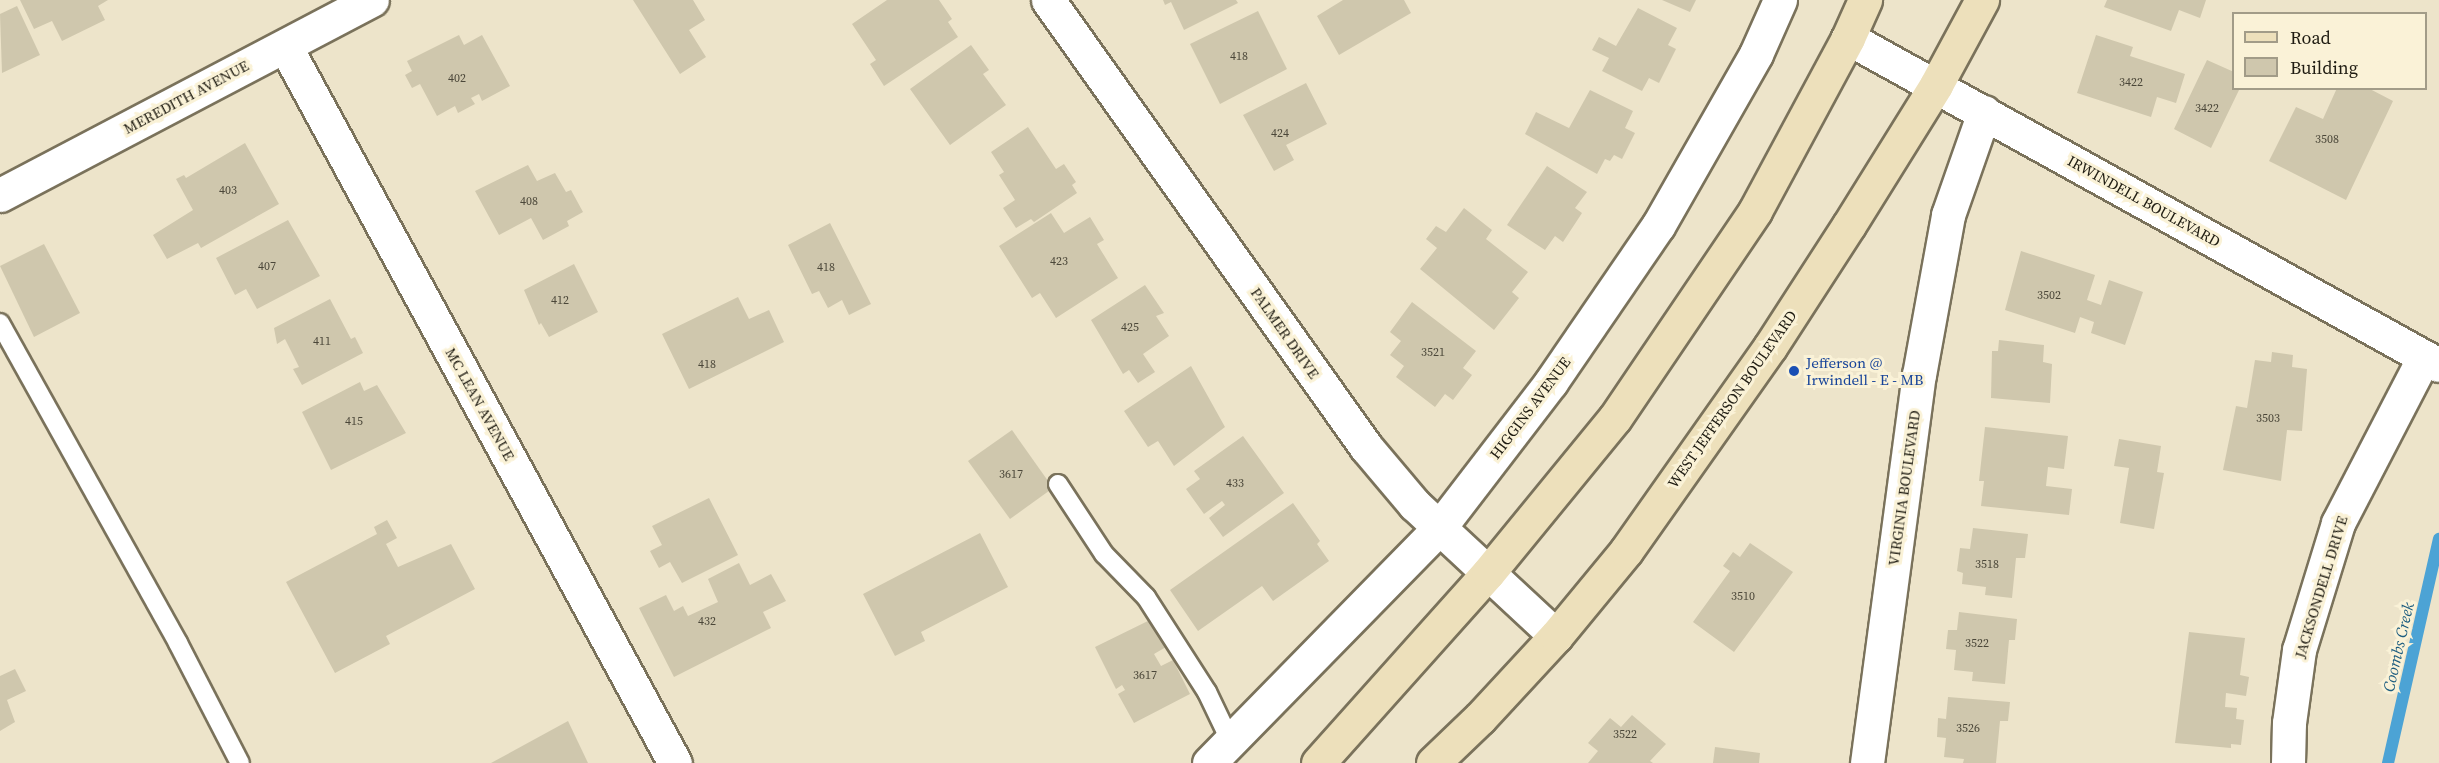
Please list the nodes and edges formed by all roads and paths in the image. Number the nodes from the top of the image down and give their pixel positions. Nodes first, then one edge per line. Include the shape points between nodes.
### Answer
1 (372, 0) edge
2 (1048, 0) edge
3 (1780, 0) edge
4 (1865, 0) edge
5 (1982, 0) edge
6 (1848, 38) junction
7 (285, 46) junction
8 (1936, 85) junction
9 (1984, 112) junction
10 (0, 195) edge
11 (0, 323) edge
12 (2432, 361) edge
13 (1058, 484) dead end
14 (1439, 528) junction
15 (1488, 573) junction
16 (1556, 636) junction
17 (1220, 753) edge
18 (240, 763) edge
19 (675, 763) edge
20 (1318, 763) edge
21 (1433, 763) edge
22 (1867, 763) edge
23 (2288, 763) edge

1 - 7 street, MEREDITH AVENUE
2 - 14 street, PALMER DRIVE via 1366,447 1413,504
3 - 14 street, HIGGINS AVENUE via 1756,54 1658,226 1551,382
4 - 6 main road
5 - 8 main road, WEST JEFFERSON BOULEVARD
6 - 8 street, IRWINDELL BOULEVARD
6 - 15 main road via 1755,211 1615,417
7 - 10 street, MEREDITH AVENUE
7 - 19 street, MC LEAN AVENUE
8 - 9 street, IRWINDELL BOULEVARD
8 - 16 main road, WEST JEFFERSON BOULEVARD via 1770,347 1626,550
9 - 12 street, IRWINDELL BOULEVARD
9 - 22 street, VIRGINIA BOULEVARD via 1946,226 1919,375
11 - 18 lane via 178,643
12 - 23 street, JACKSONDELL DRIVE via 2338,523 2299,650
13 - 17 lane via 1104,554 1146,597 1207,692
14 - 15 street, PALMER DRIVE
14 - 17 street, HIGGINS AVENUE
15 - 16 street, PALMER DRIVE
15 - 20 main road
16 - 21 main road, WEST JEFFERSON BOULEVARD

